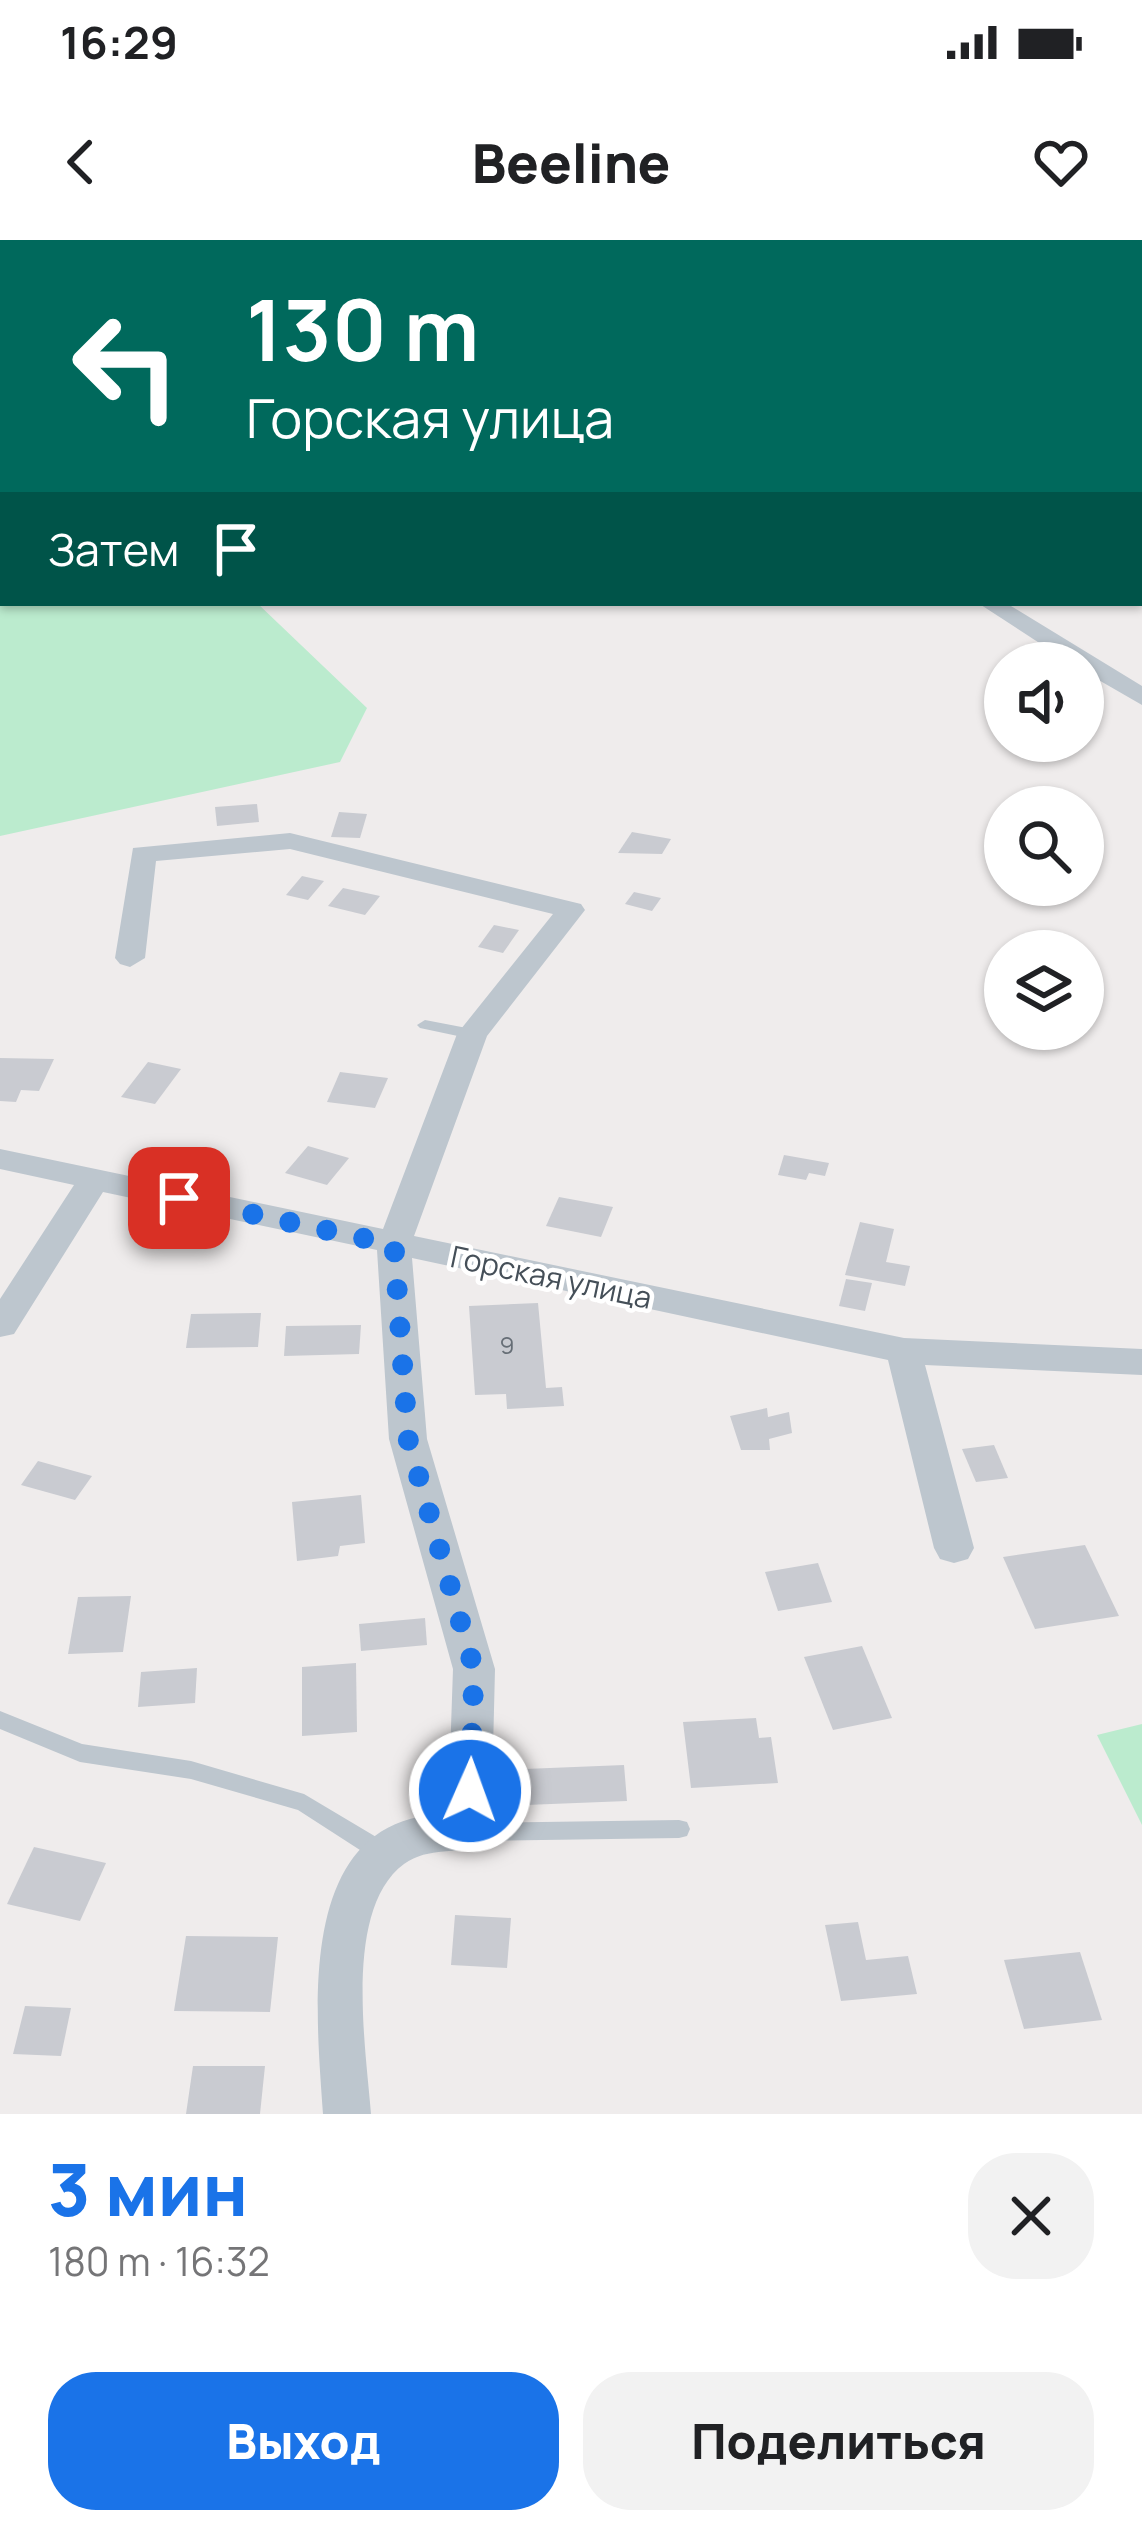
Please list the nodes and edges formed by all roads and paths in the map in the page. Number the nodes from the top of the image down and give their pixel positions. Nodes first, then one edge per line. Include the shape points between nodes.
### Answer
1 (995, 606) edge
2 (1142, 697) edge
3 (130, 958) dead end
4 (425, 1025) dead end
5 (472, 1034) junction
6 (0, 1159) edge
7 (94, 1180) junction
8 (394, 1245) junction
9 (1, 1325) edge
10 (904, 1351) junction
11 (1142, 1362) edge
12 (954, 1548) dead end
13 (0, 1720) edge
14 (679, 1829) dead end
15 (469, 1832) junction
16 (386, 1854) junction
17 (346, 2114) edge

1 - 2 street
3 - 5 street via 143,854 290,841 571,910
4 - 5 lane
5 - 8 street
6 - 7 street, Горская улица
7 - 8 street, Горская улица
7 - 9 street
8 - 10 street, Горская улица
8 - 15 street via 408,1439 474,1669
10 - 11 street, Горская улица
10 - 12 street
13 - 16 lane via 80,1753 191,1770 304,1803
14 - 15 lane
15 - 16 street via 422,1834
16 - 17 street via 355,1888 340,1956

